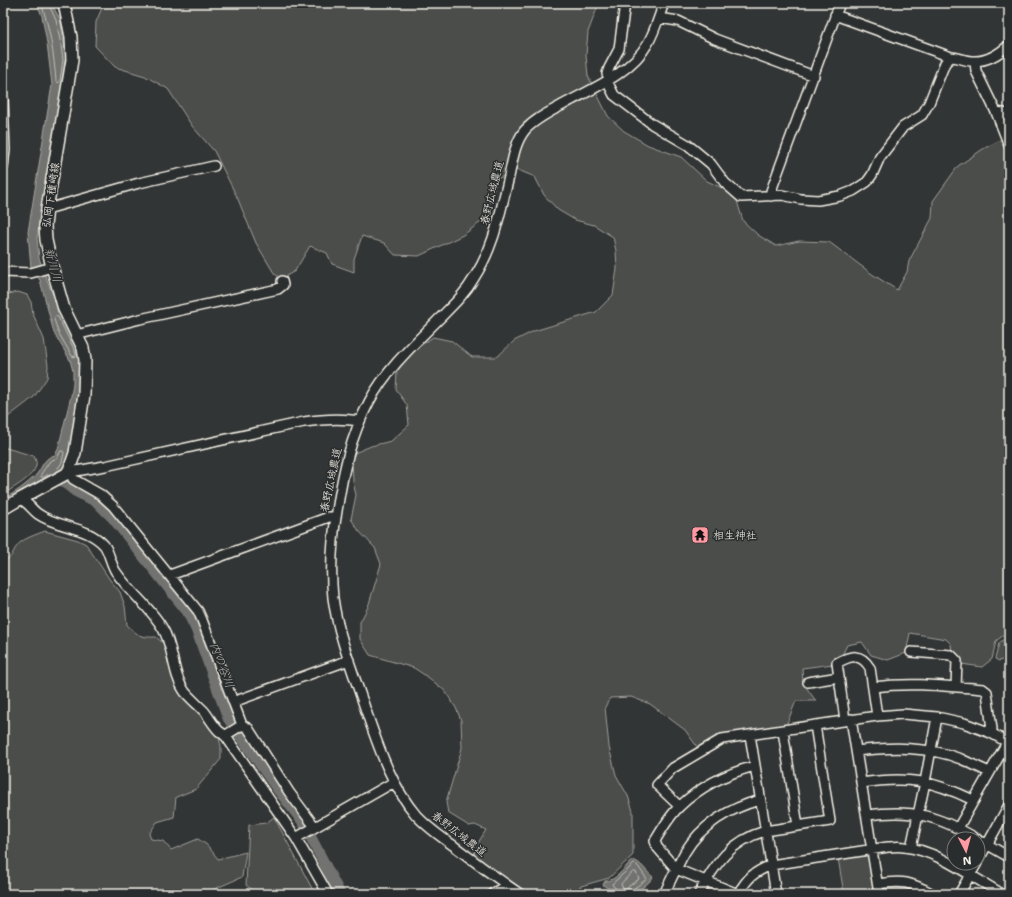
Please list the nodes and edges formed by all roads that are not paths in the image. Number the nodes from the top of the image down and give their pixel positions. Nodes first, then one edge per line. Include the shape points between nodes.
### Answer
1 (64, 3) edge
2 (625, 3) edge
3 (664, 3) edge
4 (840, 3) edge
5 (835, 15) junction
6 (659, 18) junction
7 (1009, 45) edge
8 (951, 57) junction
9 (975, 62) junction
10 (607, 74) dead end
11 (814, 76) junction
12 (609, 85) dead end
13 (3, 99) edge
14 (996, 112) junction
15 (1009, 114) edge
16 (1009, 145) edge
17 (4, 150) edge
18 (214, 166) dead end
19 (3, 167) edge
20 (771, 196) junction
21 (48, 209) junction
22 (50, 268) junction
23 (3, 272) edge
24 (282, 281) dead end
25 (76, 335) junction
26 (360, 421) junction
27 (67, 472) junction
28 (20, 499) junction
29 (3, 509) edge
30 (336, 517) junction
31 (170, 575) junction
32 (911, 652) dead end
33 (349, 660) junction
34 (839, 677) junction
35 (808, 682) dead end
36 (873, 687) junction
37 (956, 687) junction
38 (233, 702) junction
39 (877, 716) junction
40 (937, 717) junction
41 (848, 720) junction
42 (815, 725) junction
43 (240, 726) junction
44 (783, 730) junction
45 (991, 733) junction
46 (227, 734) junction
47 (750, 735) junction
48 (1008, 741) edge
49 (856, 751) junction
50 (931, 751) junction
51 (755, 766) junction
52 (989, 772) junction
53 (394, 782) junction
54 (925, 782) junction
55 (861, 783) junction
56 (760, 800) junction
57 (973, 800) junction
58 (1009, 805) edge
59 (679, 806) junction
60 (918, 814) junction
61 (867, 815) junction
62 (798, 826) junction
63 (314, 827) junction
64 (958, 828) junction
65 (766, 831) junction
66 (963, 831) edge
67 (298, 837) junction
68 (986, 845) joint
69 (911, 848) junction
70 (872, 849) junction
71 (1009, 857) edge
72 (771, 865) junction
73 (676, 869) junction
74 (972, 871) edge
75 (970, 875) junction
76 (706, 881) junction
77 (878, 884) junction
78 (507, 885) junction
79 (922, 892) edge
80 (328, 894) edge
81 (492, 894) edge
82 (520, 894) edge
83 (664, 894) edge
84 (699, 894) edge
85 (738, 894) edge
86 (776, 894) edge
87 (879, 894) edge
88 (932, 894) edge
89 (959, 894) edge
90 (999, 894) edge

1 - 21 main road, 弘岡下種崎線 via 71,37 72,60
2 - 10 street via 619,49
3 - 6 street, 春野広域農道
4 - 5 street
5 - 8 street
5 - 11 street
6 - 11 street via 678,21 715,39
6 - 26 street, 春野広域農道 via 649,42 629,66 547,113 523,132 513,158 493,241 486,259 459,299 386,376
7 - 9 street via 1002,51
8 - 9 street
8 - 20 street via 945,63 922,115 903,127 880,157 868,182 840,196 818,200
9 - 14 street via 976,71
11 - 20 street
12 - 20 street via 614,96 652,124 688,144 711,164 725,183 741,197
13 - 17 street
14 - 15 street
14 - 16 street
17 - 19 street
18 - 21 street
21 - 22 main road, 弘岡下種崎線 via 45,226
22 - 23 street via 31,273
22 - 25 main road, 弘岡下種崎線
24 - 25 street via 278,289
25 - 27 main road, 弘岡下種崎線 via 83,348 86,376 75,453
26 - 27 street via 324,419 304,422
26 - 30 street, 春野広域農道 via 343,473
27 - 28 main road
27 - 31 street via 73,479 101,495 113,506
28 - 29 main road
28 - 46 street via 27,502 37,514 88,533 104,546 116,572 153,613 164,630 179,680 185,691 219,731
30 - 31 street via 329,517
30 - 33 street, 春野広域農道 via 332,541 333,597
31 - 38 street via 198,611
32 - 37 street via 951,655 957,661
33 - 38 street
33 - 53 street, 春野広域農道 via 378,746
34 - 35 street
34 - 36 street via 837,663 846,658 858,657 866,661 870,668
34 - 41 street
36 - 37 street via 921,684
36 - 39 street
37 - 45 street via 984,689 987,692
38 - 43 street
39 - 40 street via 903,714
39 - 41 street
40 - 45 street
40 - 50 street
41 - 42 street
41 - 49 street
42 - 44 street
42 - 62 street via 830,821
43 - 46 street
43 - 63 street via 248,728
44 - 47 street
44 - 62 street
45 - 48 street
46 - 67 street via 229,741
47 - 51 street
47 - 59 street via 722,738 673,768 657,785
48 - 52 street
49 - 50 street via 886,748
49 - 55 street
50 - 52 street via 960,759
50 - 54 street
51 - 56 street
51 - 59 street via 720,779
52 - 57 street
53 - 63 street
53 - 78 street, 春野広域農道 via 417,816
54 - 55 street via 900,779
54 - 57 street via 950,788
54 - 60 street
55 - 61 street
56 - 65 street
56 - 73 street via 726,813 709,825 685,851
57 - 64 street
58 - 68 street
59 - 73 street via 655,841 657,848
60 - 61 street via 890,812
60 - 64 street
60 - 69 street
61 - 70 street
62 - 65 street
63 - 67 street
64 - 66 street
65 - 72 street
65 - 76 street via 755,834 725,854
67 - 80 street
68 - 71 street
69 - 70 street
69 - 75 street via 939,858
70 - 72 street
70 - 77 street
72 - 85 street via 756,872
72 - 86 street
73 - 76 street
73 - 83 street
74 - 75 street
75 - 89 street
75 - 90 street
76 - 84 street
76 - 85 street
77 - 79 street via 898,881 910,883
77 - 87 street
78 - 81 street
78 - 82 street, 春野広域農道
79 - 88 street

